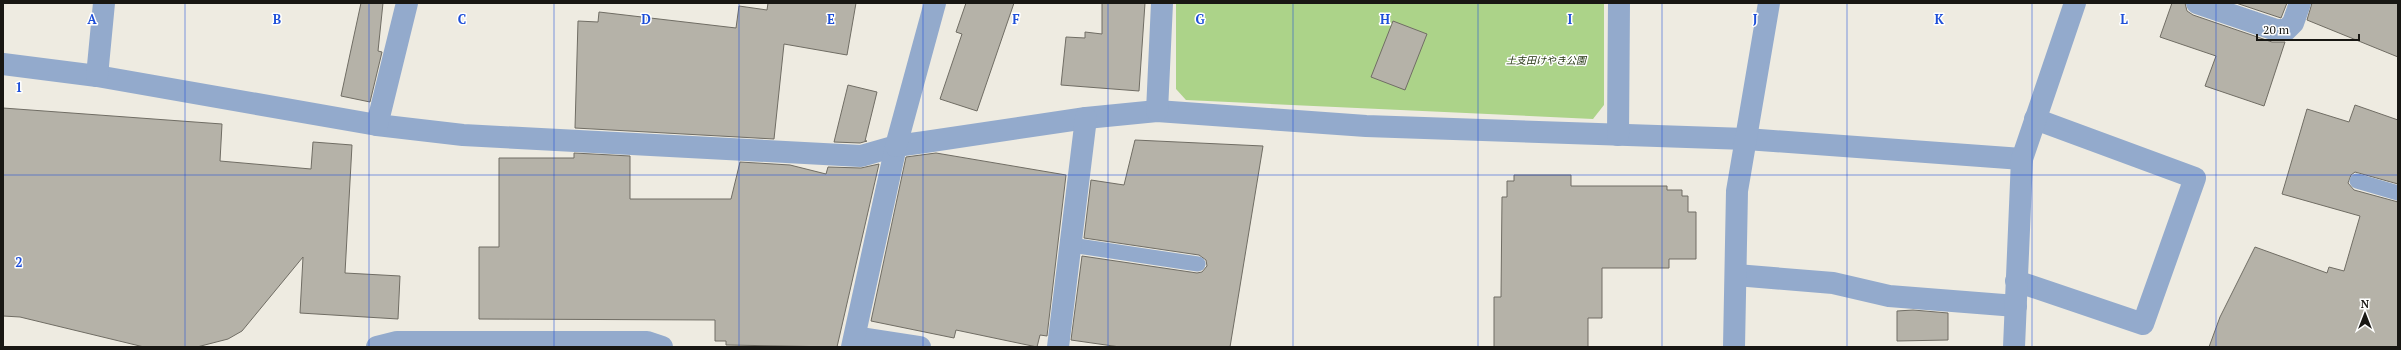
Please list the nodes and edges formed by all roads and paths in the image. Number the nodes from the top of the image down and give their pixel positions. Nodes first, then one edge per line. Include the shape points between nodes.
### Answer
1 (104, 3) edge
2 (407, 3) edge
3 (935, 3) edge
4 (1162, 3) edge
5 (1619, 3) edge
6 (1769, 3) edge
7 (2075, 3) edge
8 (2198, 3) edge
9 (2300, 3) edge
10 (3, 64) edge
11 (97, 76) junction
12 (1157, 111) junction
13 (1086, 118) junction
14 (2035, 119) junction
15 (377, 125) junction
16 (1618, 135) junction
17 (1746, 139) junction
18 (896, 146) junction
19 (2022, 158) junction
20 (2357, 181) dead end
21 (2398, 193) edge
22 (1071, 245) junction
23 (1198, 264) dead end
24 (1736, 275) junction
25 (2016, 282) junction
26 (2016, 306) junction
27 (853, 342) edge
28 (377, 347) edge
29 (662, 347) edge
30 (920, 347) edge
31 (1058, 347) edge
32 (1734, 347) edge
33 (2014, 347) edge

1 - 11 street
2 - 15 street
3 - 18 street
4 - 12 street
5 - 16 street
6 - 17 street
7 - 14 street
8 - 9 street via 2276,30 2286,30 2293,23
10 - 11 street
11 - 15 street
12 - 13 street
12 - 16 street via 1366,126
13 - 18 street
13 - 22 street
14 - 19 street
14 - 25 street via 2195,178 2144,324
15 - 18 street via 463,135 861,156
16 - 17 street
17 - 19 street
17 - 24 street via 1737,191
18 - 27 street
19 - 25 street
20 - 21 lane
22 - 23 lane
22 - 31 street
24 - 26 street via 1833,283 1888,296
24 - 32 street
25 - 26 street
26 - 33 street
27 - 30 street
28 - 29 street via 397,342 647,342

